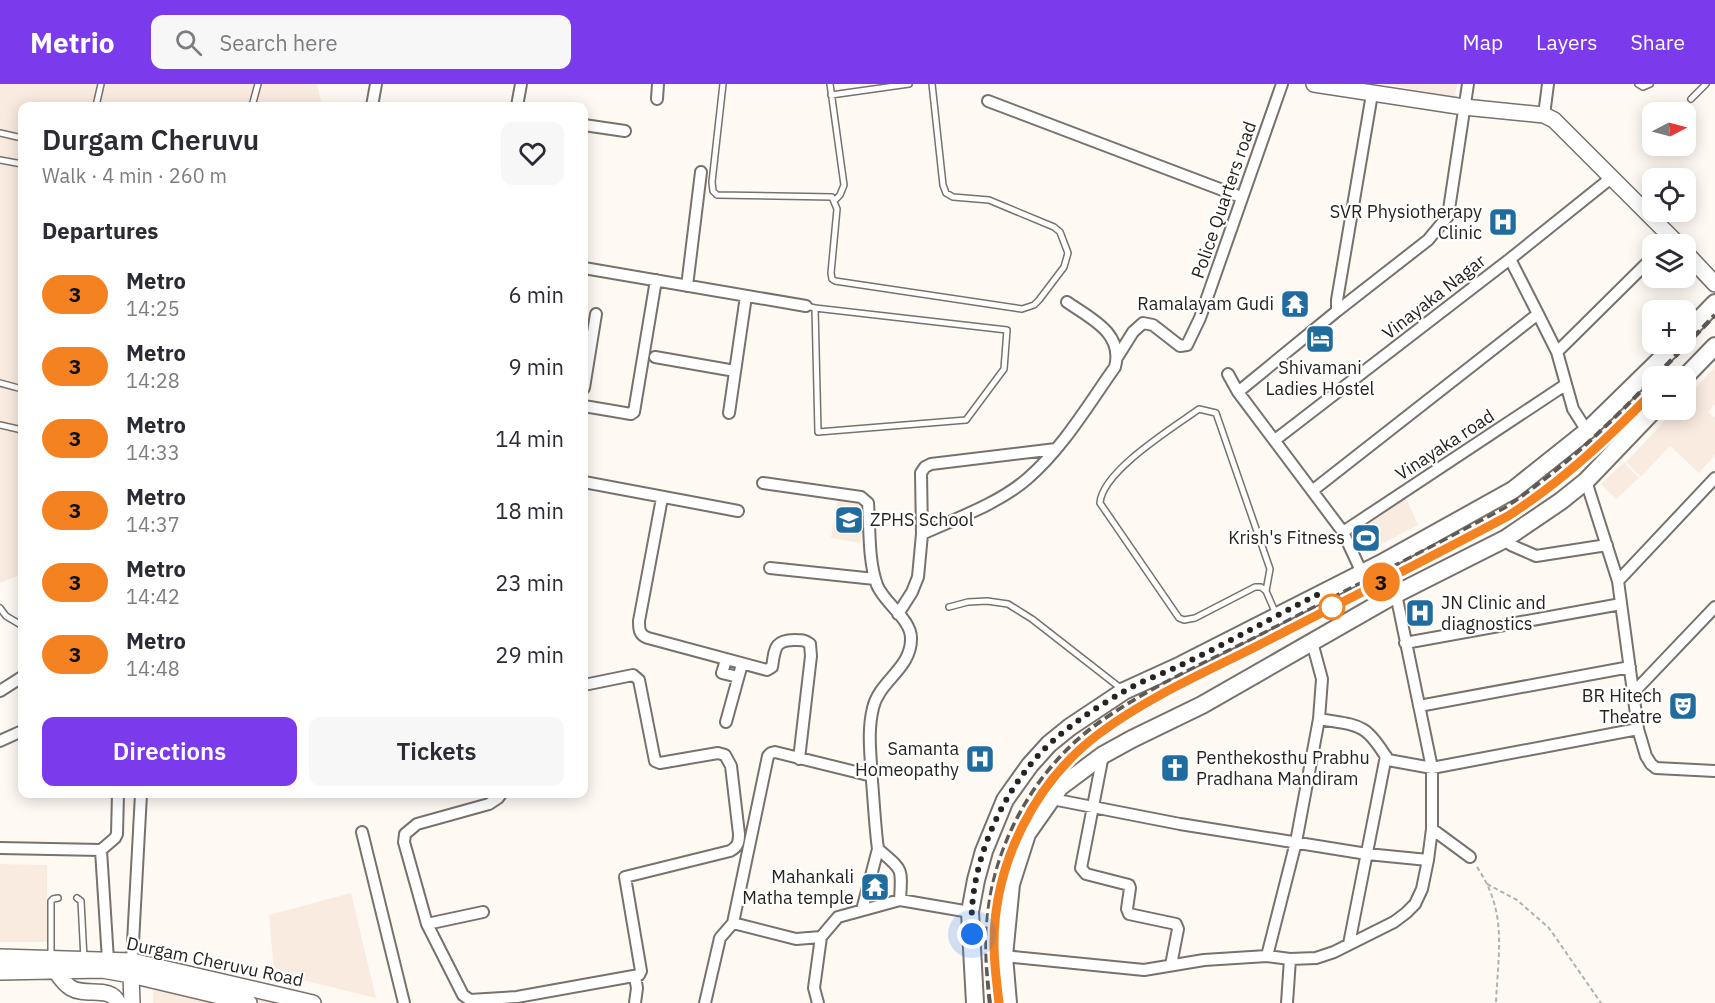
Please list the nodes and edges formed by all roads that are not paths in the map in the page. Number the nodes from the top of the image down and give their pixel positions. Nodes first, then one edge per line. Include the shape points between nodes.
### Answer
1 (101, 84) edge
2 (258, 84) edge
3 (376, 84) edge
4 (521, 84) edge
5 (658, 84) edge
6 (723, 84) edge
7 (830, 84) edge
8 (909, 84) edge
9 (932, 84) edge
10 (1282, 84) edge
11 (1314, 84) edge
12 (1468, 84) edge
13 (1548, 84) edge
14 (1638, 84) edge
15 (1650, 84) edge
16 (1706, 84) edge
17 (1372, 94) junction
18 (831, 95) junction
19 (657, 99) dead end
20 (1691, 99) dead end
21 (988, 101) dead end
22 (97, 102) edge
23 (253, 102) edge
24 (373, 102) edge
25 (519, 102) edge
26 (1464, 107) junction
27 (1544, 115) junction
28 (588, 126) edge
29 (625, 131) dead end
30 (0, 133) edge
31 (18, 137) edge
32 (0, 160) edge
33 (18, 163) edge
34 (701, 172) dead end
35 (1611, 178) junction
36 (1241, 197) junction
37 (835, 200) junction
38 (1664, 234) edge
39 (1510, 259) junction
40 (1696, 264) edge
41 (1642, 268) edge
42 (588, 269) edge
43 (656, 280) junction
44 (1715, 284) edge
45 (687, 286) junction
46 (746, 296) junction
47 (1066, 302) dead end
48 (1715, 303) edge
49 (810, 307) junction
50 (1337, 311) junction
51 (596, 314) dead end
52 (1538, 314) junction
53 (1696, 323) edge
54 (1715, 346) edge
55 (1557, 352) junction
56 (1666, 354) edge
57 (1118, 356) junction
58 (654, 357) dead end
59 (588, 363) edge
60 (1696, 366) edge
61 (735, 371) junction
62 (1228, 374) dead end
63 (0, 384) edge
64 (1565, 385) junction
65 (18, 387) edge
66 (1238, 392) junction
67 (588, 407) edge
68 (729, 412) dead end
69 (1644, 420) edge
70 (0, 425) edge
71 (18, 429) edge
72 (1587, 431) junction
73 (1275, 440) junction
74 (1056, 449) junction
75 (1715, 478) edge
76 (1586, 481) junction
77 (588, 483) edge
78 (763, 483) dead end
79 (1312, 491) junction
80 (663, 498) junction
81 (738, 511) dead end
82 (1343, 532) junction
83 (922, 534) junction
84 (1505, 539) junction
85 (1607, 546) junction
86 (770, 568) dead end
87 (1362, 573) junction
88 (875, 579) junction
89 (1618, 581) junction
90 (1266, 591) junction
91 (1396, 594) junction
92 (1621, 604) junction
93 (1715, 607) edge
94 (0, 608) edge
95 (949, 608) dead end
96 (898, 614) junction
97 (1276, 615) junction
98 (18, 623) edge
99 (1312, 642) junction
100 (1405, 643) junction
101 (726, 660) junction
102 (745, 665) junction
103 (1630, 667) junction
104 (738, 677) junction
105 (18, 680) edge
106 (588, 684) edge
107 (0, 691) edge
108 (1124, 691) junction
109 (1633, 693) junction
110 (1419, 706) junction
111 (1319, 719) junction
112 (1638, 729) junction
113 (18, 733) edge
114 (0, 741) edge
115 (1103, 755) junction
116 (1386, 756) junction
117 (799, 759) junction
118 (1432, 768) junction
119 (1715, 771) edge
120 (872, 776) junction
121 (118, 798) edge
122 (141, 798) edge
123 (498, 798) edge
124 (1052, 799) junction
125 (1094, 807) junction
126 (1432, 829) junction
127 (362, 832) dead end
128 (1296, 842) junction
129 (0, 849) edge
130 (878, 849) junction
131 (101, 850) junction
132 (1367, 854) junction
133 (1470, 857) road end
134 (1428, 861) junction
135 (58, 898) dead end
136 (77, 898) dead end
137 (900, 900) junction
138 (862, 910) junction
139 (483, 912) dead end
140 (970, 912) junction
141 (733, 923) junction
142 (427, 924) junction
143 (821, 937) junction
144 (1348, 944) junction
145 (1005, 956) junction
146 (1267, 956) junction
147 (0, 957) edge
148 (84, 959) junction
149 (1290, 959) junction
150 (53, 964) junction
151 (1171, 965) junction
152 (123, 966) junction
153 (0, 972) edge
154 (635, 977) junction
155 (543, 998) edge
156 (516, 1000) edge
157 (118, 1003) edge
158 (132, 1003) edge
159 (249, 1003) edge
160 (313, 1003) edge
161 (404, 1003) edge
162 (635, 1003) edge
163 (705, 1003) edge
164 (819, 1003) edge
165 (975, 1003) edge
166 (1008, 1003) edge
167 (1287, 1003) edge

1 - 22 lane
2 - 23 lane
3 - 24 street
4 - 25 street
5 - 19 street
6 - 37 lane via 713,191 717,195 828,195
7 - 18 lane
8 - 18 lane
9 - 37 lane via 946,193 989,200 1054,227 1064,238 1068,253 1052,286 1034,305 1022,309 835,281 831,273
10 - 36 street, Police Quarters road
11 - 17 street
12 - 26 street
13 - 27 street
14 - 15 lane
16 - 20 lane
17 - 26 street
17 - 50 street
18 - 37 lane via 844,185
21 - 36 street
26 - 27 street
26 - 50 street via 1448,216 1428,240
27 - 35 street via 1554,120
28 - 29 street
30 - 31 lane
32 - 33 lane
34 - 45 street
35 - 38 street
35 - 39 street, Vinayaka Nagar
36 - 57 street, Police Quarters road via 1187,345 1180,346 1153,325 1143,323
39 - 52 street
39 - 73 street, Vinayaka Nagar
40 - 44 street
41 - 55 street
42 - 43 street
43 - 45 street
43 - 67 street via 634,412
45 - 46 street
46 - 49 street
46 - 61 street
47 - 57 street via 1108,330
48 - 53 main road
49 - 49 lane via 1006,330 1005,369 966,420 818,432
50 - 66 street
51 - 59 street
52 - 55 street
52 - 79 street
54 - 60 main road
55 - 64 street
56 - 72 main road
57 - 74 street via 1115,367
58 - 61 street
61 - 68 street
62 - 66 street
63 - 65 lane
64 - 72 street via 1574,412
64 - 82 street, Vinayaka road
66 - 73 street
69 - 76 main road
70 - 71 lane
72 - 87 main road via 1513,490
73 - 79 street
74 - 83 street via 1026,480 1003,495
74 - 83 street via 925,467 920,482
75 - 89 street
76 - 84 main road
76 - 85 street
77 - 80 street
78 - 88 street via 866,499
79 - 82 street
80 - 81 street
80 - 101 street via 640,632
82 - 87 street
83 - 96 street via 918,577
84 - 85 street via 1536,556
84 - 91 main road
85 - 89 street
86 - 88 street
87 - 97 main road
88 - 96 street
89 - 92 street
90 - 90 lane via 1255,587 1195,618 1179,618 1100,503 1102,494 1128,460 1199,409 1216,412 1270,569
90 - 97 lane
91 - 99 main road
91 - 100 street
92 - 100 street
92 - 103 street
93 - 109 street
94 - 98 lane
95 - 108 lane via 968,602 1008,604
96 - 120 street via 911,635 910,651 873,708 869,745
97 - 108 main road
99 - 111 street via 1322,679
99 - 115 main road via 1202,705
100 - 110 street
101 - 102 street
101 - 104 street via 723,673
102 - 104 street
102 - 104 street via 729,723
102 - 117 street via 770,669 776,647 784,640 810,644
103 - 109 street
103 - 110 street
105 - 107 street
106 - 154 street via 633,675 639,680 655,760 660,763 718,753 725,755 731,766 740,834 736,848 625,877 641,971
108 - 140 main road via 1049,744 1005,800 984,851
109 - 112 street
110 - 118 street
111 - 116 street via 1362,727
111 - 128 street
112 - 118 street
112 - 119 street via 1646,756 1656,768
113 - 114 street
115 - 124 main road via 1060,787
115 - 125 street
116 - 118 street via 1388,760
116 - 132 street
117 - 120 street
117 - 141 street via 775,752 766,759
118 - 126 street
120 - 130 street
121 - 131 street via 117,834
122 - 152 street
123 - 142 street via 417,824 405,834 405,850
124 - 125 street
124 - 145 main road via 1027,834 1017,866 1008,904
125 - 128 street
125 - 151 street via 1081,868 1086,874 1129,885 1129,914 1176,924
126 - 133 street
126 - 134 street
127 - 161 street
128 - 132 street
128 - 146 street
129 - 131 street
130 - 137 street via 899,867
130 - 138 street
131 - 152 street
132 - 134 street
132 - 144 street
134 - 144 street via 1415,904 1394,922
135 - 150 lane via 51,902
136 - 148 lane via 81,901
137 - 138 street
137 - 140 street
138 - 143 street via 838,917
139 - 142 street
140 - 165 main road
141 - 143 street via 796,939
141 - 163 street via 720,938
142 - 156 street via 466,998
143 - 164 street via 814,988
144 - 149 street via 1316,958
145 - 151 street via 1143,970
145 - 166 main road
146 - 149 street
146 - 151 street
147 - 150 street, Durgam Cheruvu Road
148 - 150 street, Durgam Cheruvu Road
148 - 152 street, Durgam Cheruvu Road
149 - 167 street
150 - 152 street, Durgam Cheruvu Road via 102,970
150 - 153 street, Durgam Cheruvu Road
150 - 157 street via 62,981 72,989 110,993
152 - 158 street
152 - 159 street, Durgam Cheruvu Road
152 - 160 street, Durgam Cheruvu Road
154 - 155 street
154 - 162 street
155 - 156 street

